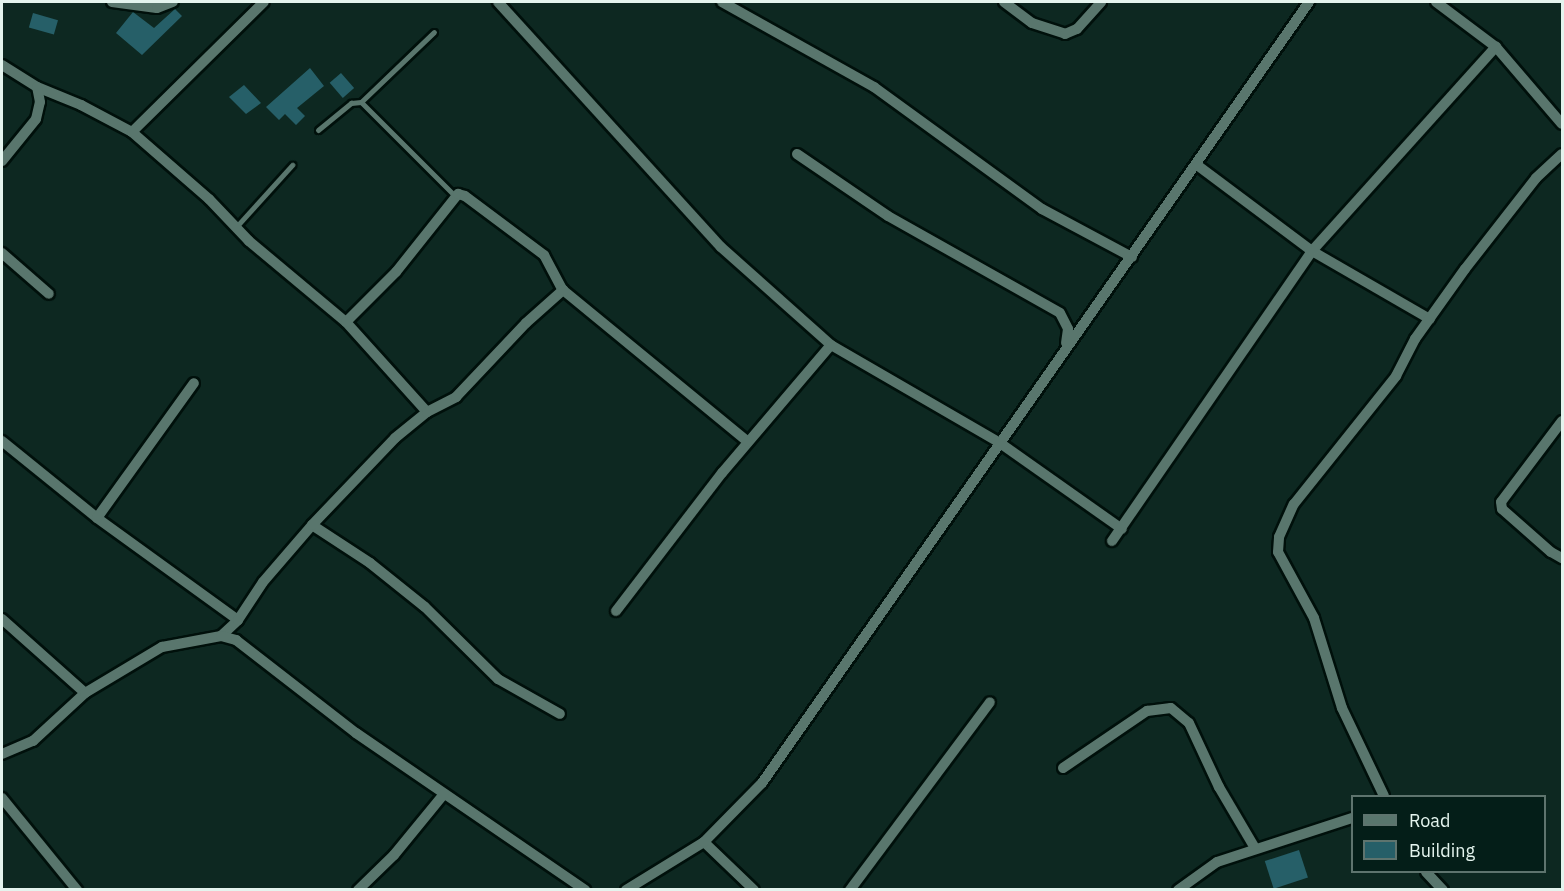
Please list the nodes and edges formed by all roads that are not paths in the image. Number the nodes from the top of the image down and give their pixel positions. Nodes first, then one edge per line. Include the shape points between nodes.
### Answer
1 (112, 2) edge
2 (173, 2) edge
3 (264, 2) edge
4 (498, 2) edge
5 (722, 2) edge
6 (1004, 2) edge
7 (1101, 2) edge
8 (1436, 2) edge
9 (1304, 3) edge
10 (434, 32) dead end
11 (1496, 47) junction
12 (2, 65) edge
13 (37, 87) junction
14 (361, 102) junction
15 (1563, 124) edge
16 (318, 130) dead end
17 (132, 132) junction
18 (797, 154) dead end
19 (1563, 154) edge
20 (2, 161) edge
21 (292, 165) dead end
22 (1197, 165) junction
23 (455, 196) junction
24 (236, 227) junction
25 (1312, 251) junction
26 (2, 253) edge
27 (1132, 257) junction
28 (563, 290) junction
29 (49, 294) dead end
30 (1430, 319) junction
31 (346, 322) junction
32 (1066, 343) junction
33 (831, 345) junction
34 (194, 383) dead end
35 (427, 412) junction
36 (1563, 421) edge
37 (2, 441) edge
38 (748, 442) junction
39 (1000, 443) junction
40 (97, 518) junction
41 (312, 525) junction
42 (1122, 529) junction
43 (1112, 541) dead end
44 (1563, 558) edge
45 (616, 611) dead end
46 (2, 619) edge
47 (238, 620) junction
48 (220, 636) junction
49 (85, 693) junction
50 (990, 702) dead end
51 (560, 714) dead end
52 (2, 754) edge
53 (1063, 768) dead end
54 (444, 794) junction
55 (1384, 795) edge
56 (2, 798) edge
57 (1351, 819) edge
58 (704, 842) junction
59 (1255, 848) junction
60 (1427, 873) edge
61 (1183, 887) edge
62 (76, 890) edge
63 (358, 890) edge
64 (585, 890) edge
65 (626, 890) edge
66 (754, 890) edge
67 (850, 890) edge
68 (1443, 890) edge

1 - 2 street via 157,8
3 - 17 street
4 - 33 street via 721,247
5 - 27 street via 874,87 1042,209
6 - 7 street via 1032,23 1065,34 1077,29
8 - 11 street
9 - 22 street
10 - 14 lane
11 - 15 street
11 - 25 street via 1425,121
12 - 13 street
13 - 17 street
13 - 20 street via 40,102 36,119
14 - 16 lane via 356,100
14 - 23 lane
17 - 24 street
18 - 32 street via 888,216 1060,313 1068,329
19 - 30 street via 1536,178
21 - 24 lane
22 - 25 street
22 - 27 street
23 - 28 street via 465,196 544,255
23 - 31 street via 405,261
24 - 31 street
25 - 30 street
25 - 42 street
26 - 29 street
27 - 32 street
28 - 35 street via 526,323 456,398
28 - 38 street
30 - 55 street via 1396,375 1294,504 1279,537 1278,552 1314,618 1342,708
31 - 35 street
32 - 39 street
33 - 38 street
33 - 39 street
34 - 40 street
35 - 41 street via 395,438
36 - 44 street via 1501,502 1510,516
37 - 40 street
38 - 45 street
39 - 42 street
39 - 58 street via 762,783
40 - 47 street
41 - 47 street via 263,582
41 - 51 street via 370,563 425,607 498,679
42 - 43 street
46 - 49 street
47 - 48 street
48 - 49 street via 162,647
48 - 54 street via 236,640 356,733
49 - 52 street via 33,741
50 - 67 street
53 - 59 street via 1147,711 1171,708 1189,723 1219,787
54 - 63 street via 394,855
54 - 64 street
56 - 62 street
57 - 59 street
58 - 65 street
58 - 66 street
59 - 61 street via 1217,862
60 - 68 street

